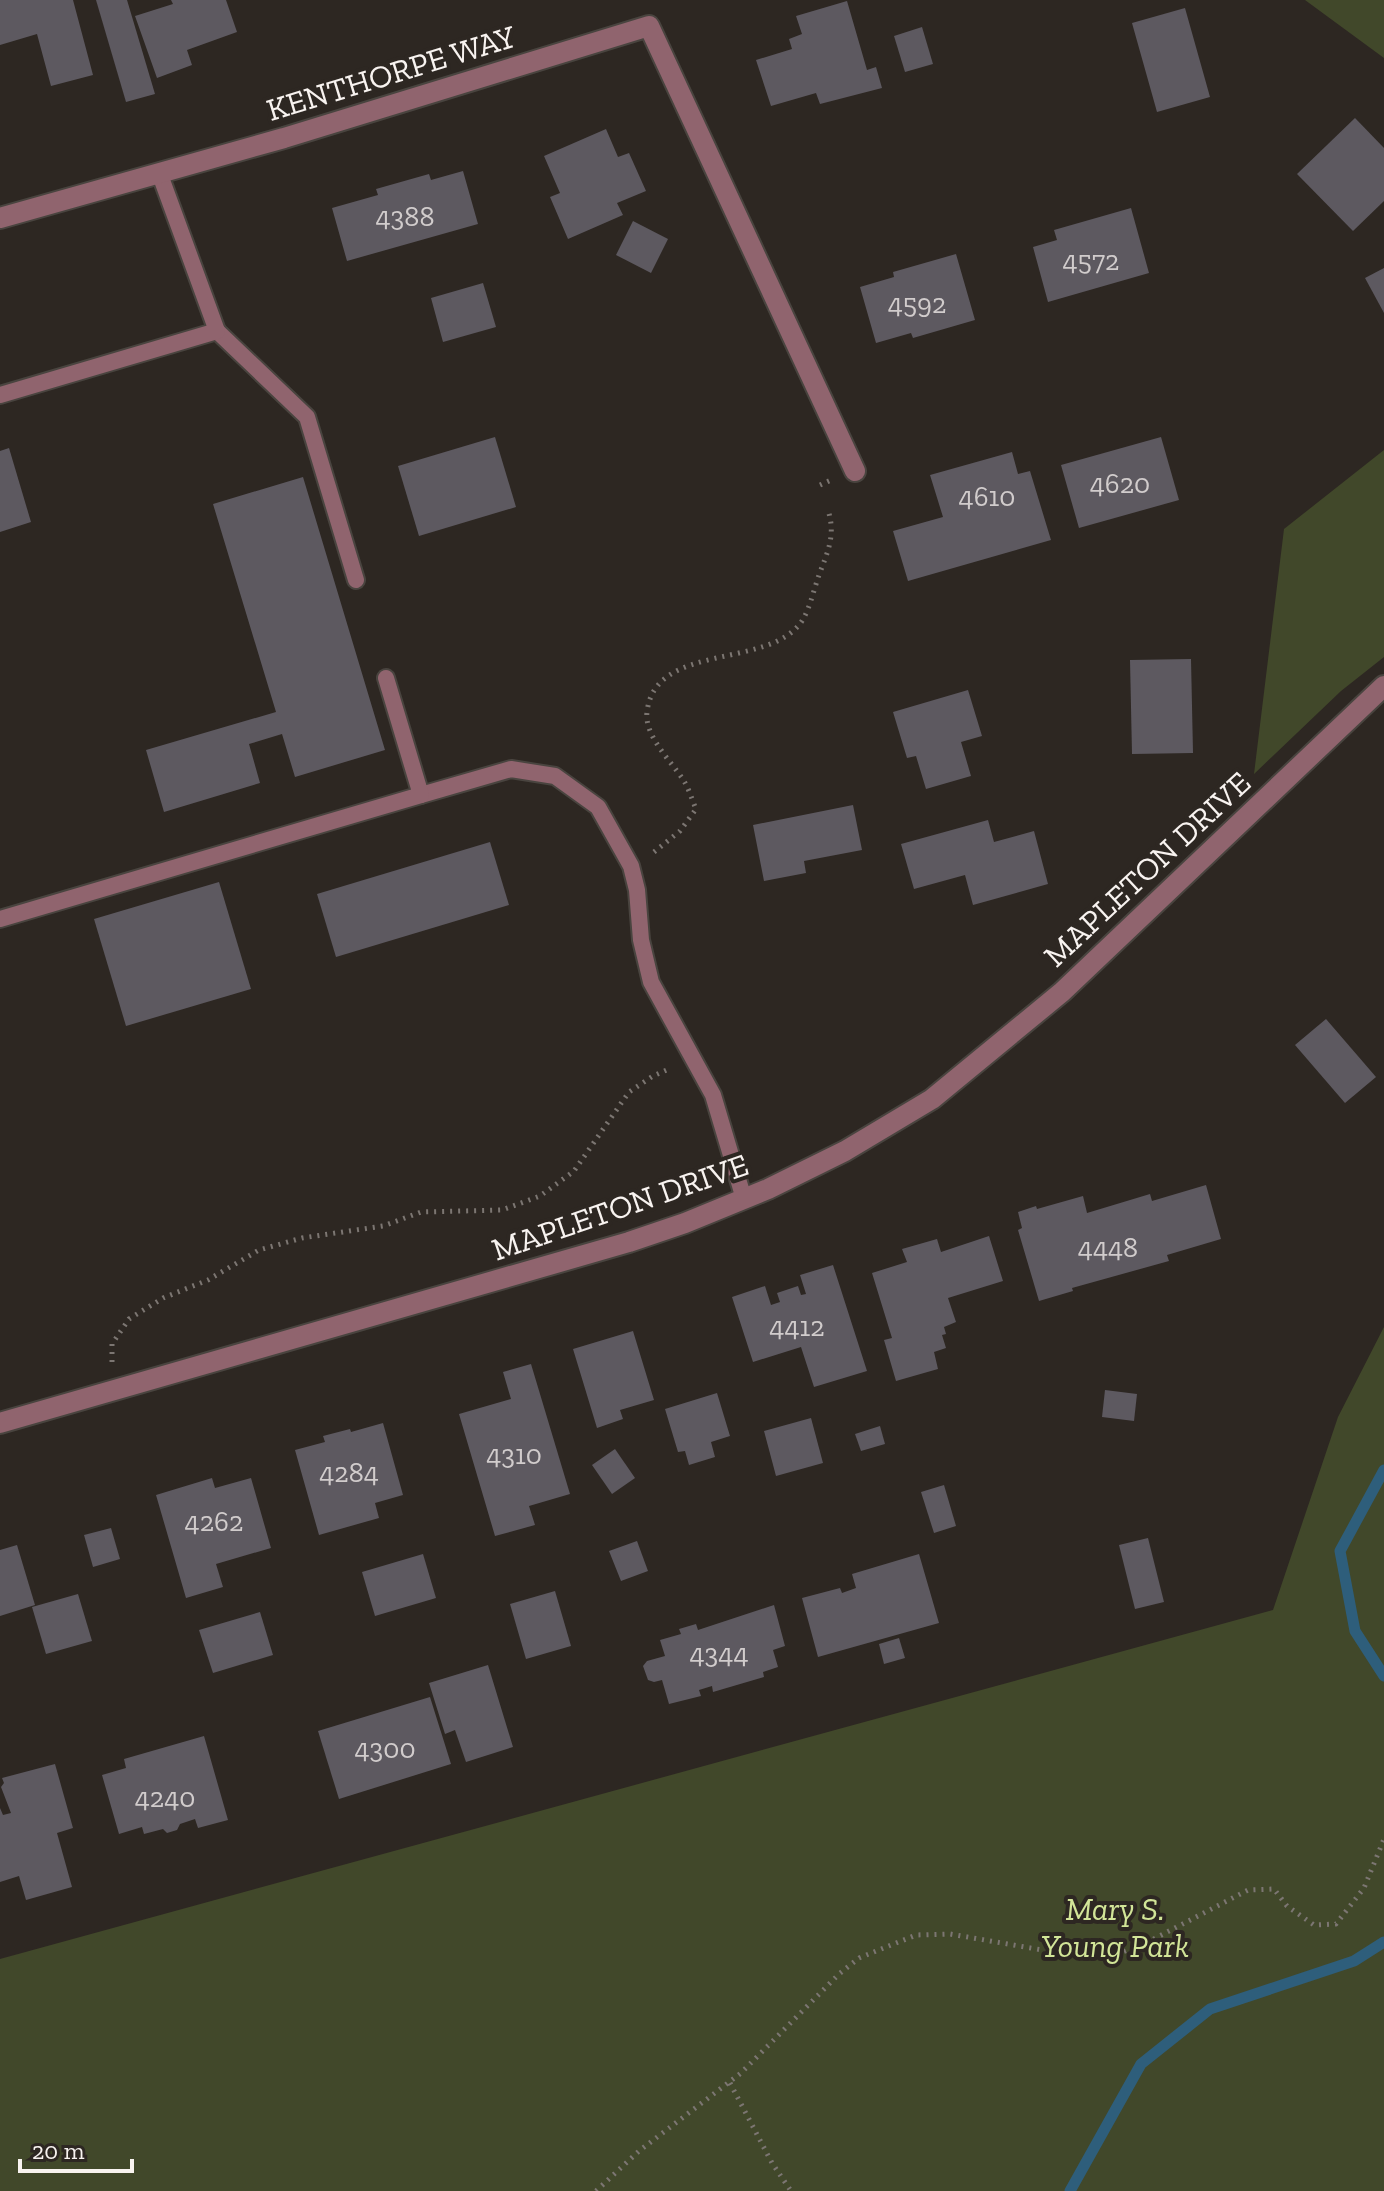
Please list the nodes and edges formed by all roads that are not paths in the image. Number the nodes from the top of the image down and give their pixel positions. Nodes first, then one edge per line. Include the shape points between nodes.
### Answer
1 (159, 172) junction
2 (0, 218) edge
3 (217, 331) junction
4 (0, 395) edge
5 (855, 471) dead end
6 (356, 580) dead end
7 (386, 678) dead end
8 (1384, 686) edge
9 (421, 795) junction
10 (0, 919) edge
11 (744, 1199) junction
12 (0, 1423) edge

1 - 2 street, KENTHORPE WAY
1 - 3 lane
1 - 5 street, KENTHORPE WAY via 649,26
3 - 4 lane
3 - 6 lane via 307,417
7 - 9 lane
8 - 11 street, MAPLETON DRIVE via 1062,992 932,1099 845,1151
9 - 10 lane
9 - 11 lane via 511,769 555,776 598,807 632,870 651,982 718,1109
11 - 12 street, MAPLETON DRIVE via 629,1242

